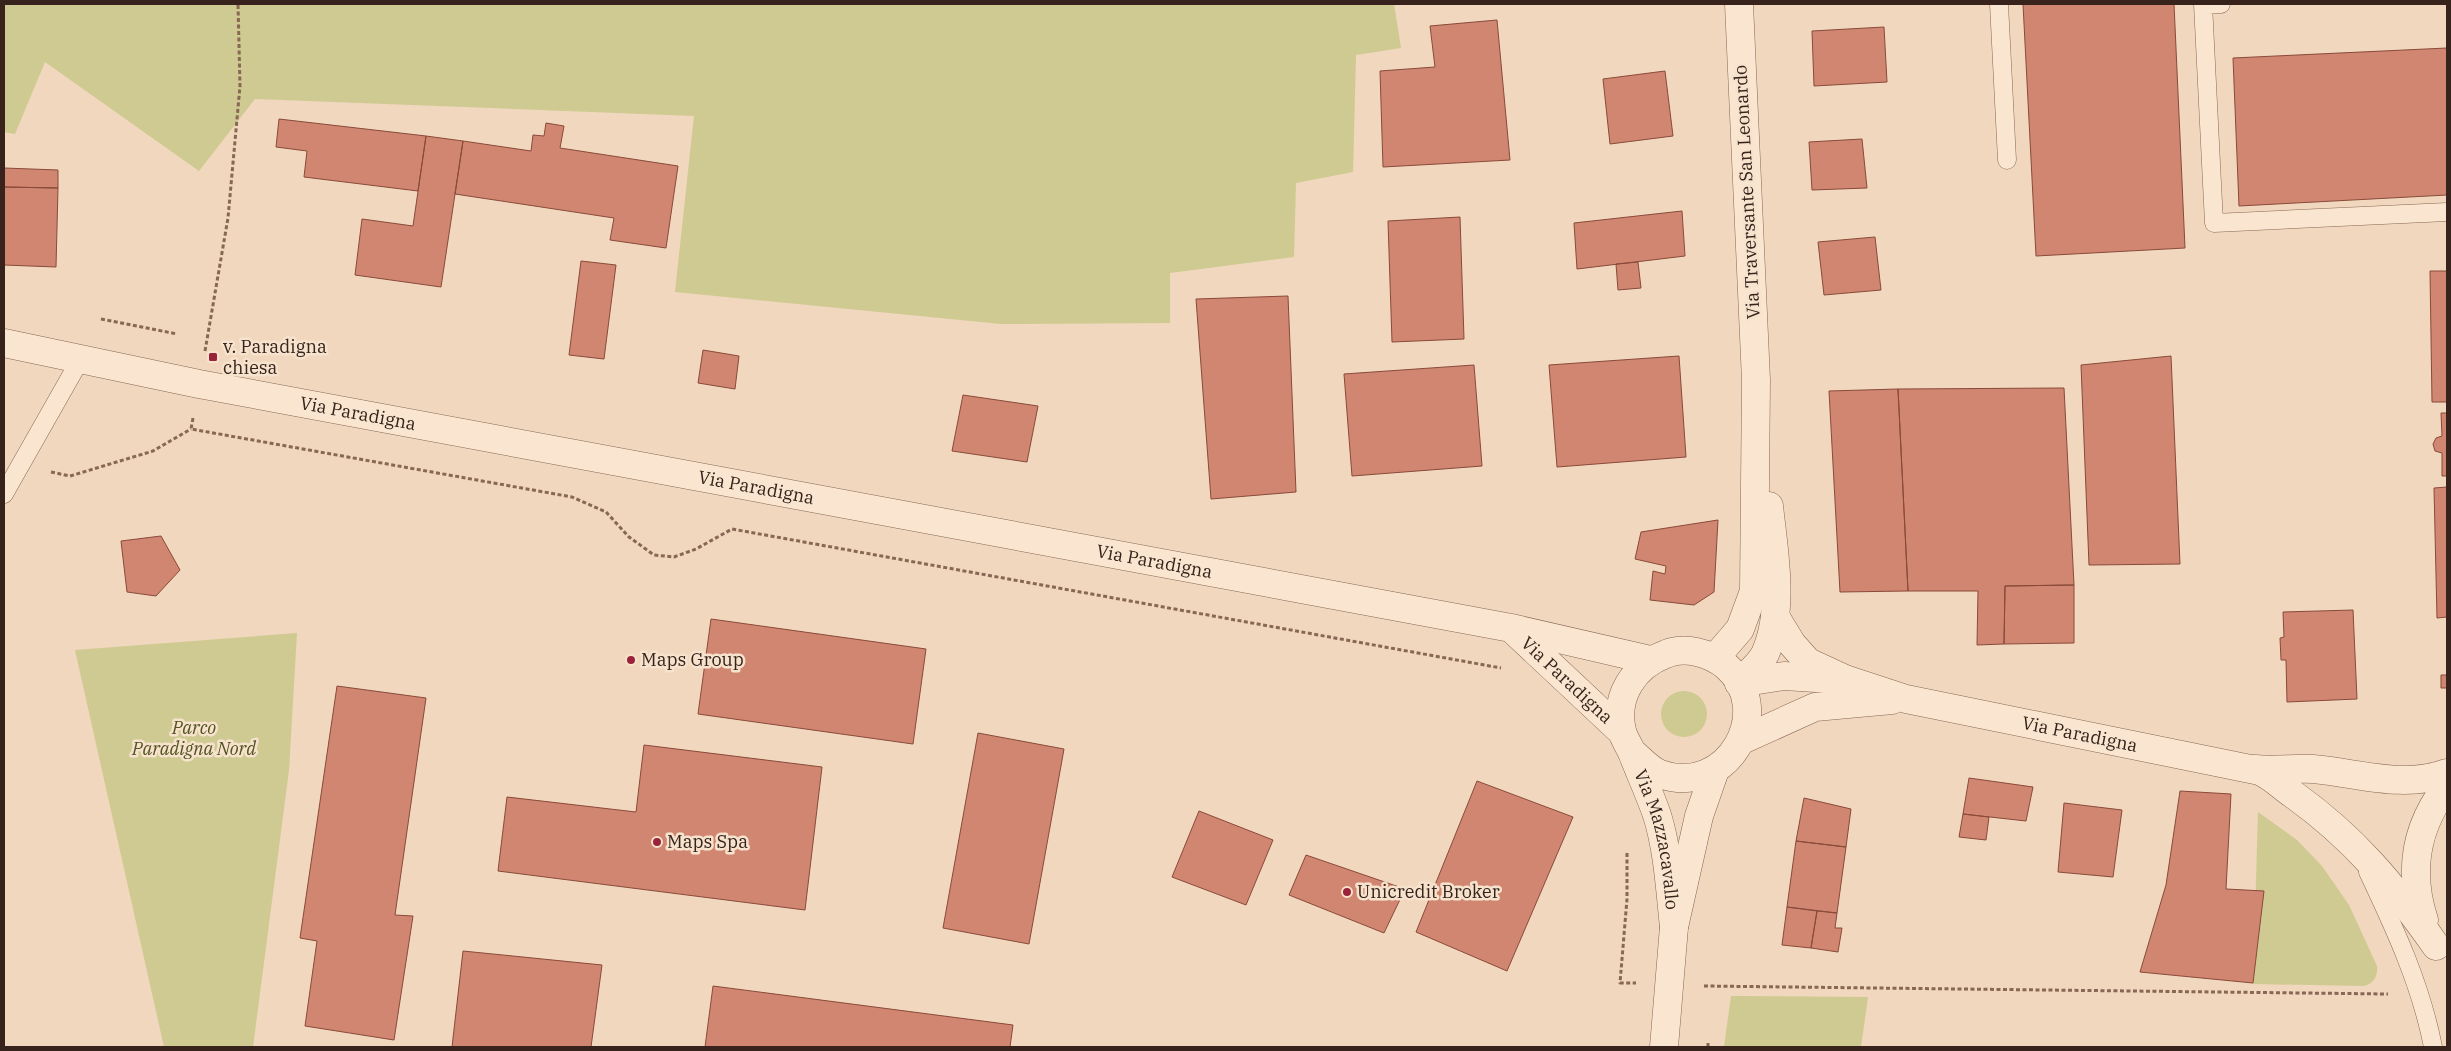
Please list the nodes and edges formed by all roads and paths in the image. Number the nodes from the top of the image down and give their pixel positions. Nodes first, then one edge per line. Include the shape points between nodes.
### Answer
1 (238, 4) edge
2 (1739, 4) edge
3 (1999, 4) edge
4 (2203, 4) edge
5 (2221, 4) edge
6 (2007, 160) dead end
7 (2447, 212) edge
8 (101, 319) dead end
9 (177, 334) dead end
10 (4, 343) edge
11 (80, 360) junction
12 (1756, 380) junction
13 (199, 384) junction
14 (191, 429) junction
15 (20, 466) junction
16 (4, 494) edge
17 (1775, 616) junction
18 (1511, 628) junction
19 (1715, 658) junction
20 (1650, 660) junction
21 (1505, 669) dead end
22 (1848, 680) junction
23 (1739, 683) junction
24 (1906, 699) junction
25 (1742, 740) junction
26 (1627, 743) junction
27 (2251, 769) junction
28 (1715, 770) junction
29 (2447, 773) edge
30 (2447, 786) edge
31 (2347, 837) junction
32 (1626, 845) dead end
33 (1674, 927) junction
34 (2442, 953) edge
35 (1668, 984) junction
36 (2394, 996) dead end
37 (1664, 1047) edge
38 (2433, 1047) edge

1 - 13 path via 240,86 228,218
2 - 12 street, Via Traversante San Leonardo
3 - 6 lane
4 - 5 lane
4 - 7 lane via 2214,223
8 - 9 path
10 - 11 street, Via Paradigna
11 - 13 street, Via Paradigna
11 - 15 lane
12 - 17 street, Via Traversante San Leonardo via 1775,560
12 - 19 street, Via Traversante San Leonardo via 1754,591 1740,629
13 - 14 path
13 - 18 street, Via Paradigna
14 - 15 path via 153,451 70,476
14 - 21 path via 572,497 606,512 629,537 654,556 674,557 696,549 732,528
15 - 16 lane
17 - 22 street, Via Paradigna via 1792,644 1808,662
17 - 23 street, Via Traversante San Leonardo via 1764,656
18 - 20 street, Via Paradigna
18 - 26 street, Via Paradigna
19 - 20 street, Via Paradigna via 1690,650 1670,652
19 - 23 street, Via Paradigna
20 - 26 street, Via Paradigna via 1630,679 1620,706
22 - 23 street, Via Paradigna via 1784,676
22 - 24 street, Via Paradigna
23 - 25 street, Via Paradigna via 1747,709
24 - 25 street, Via Paradigna via 1815,707
24 - 27 street, Via Paradigna
25 - 28 street, Via Paradigna via 1733,755
26 - 28 street, Via Paradigna via 1658,773 1683,779
26 - 33 street, Via Mazzacavallo via 1657,816
27 - 29 street, Via Paradigna via 2314,770 2414,780
27 - 31 street, Via Paradigna via 2276,780
28 - 33 street, Via Mazzacavallo via 1699,816
30 - 34 street, Via Paradigna via 2426,820 2415,862 2419,906 2426,927
31 - 34 street, Via Paradigna via 2387,881
31 - 38 lane via 2364,864 2398,935 2422,1000
32 - 35 path via 1627,899 1620,983
33 - 35 street, Via Mazzacavallo
35 - 36 path via 1727,988 2135,990
35 - 37 street, Via Mazzacavallo

